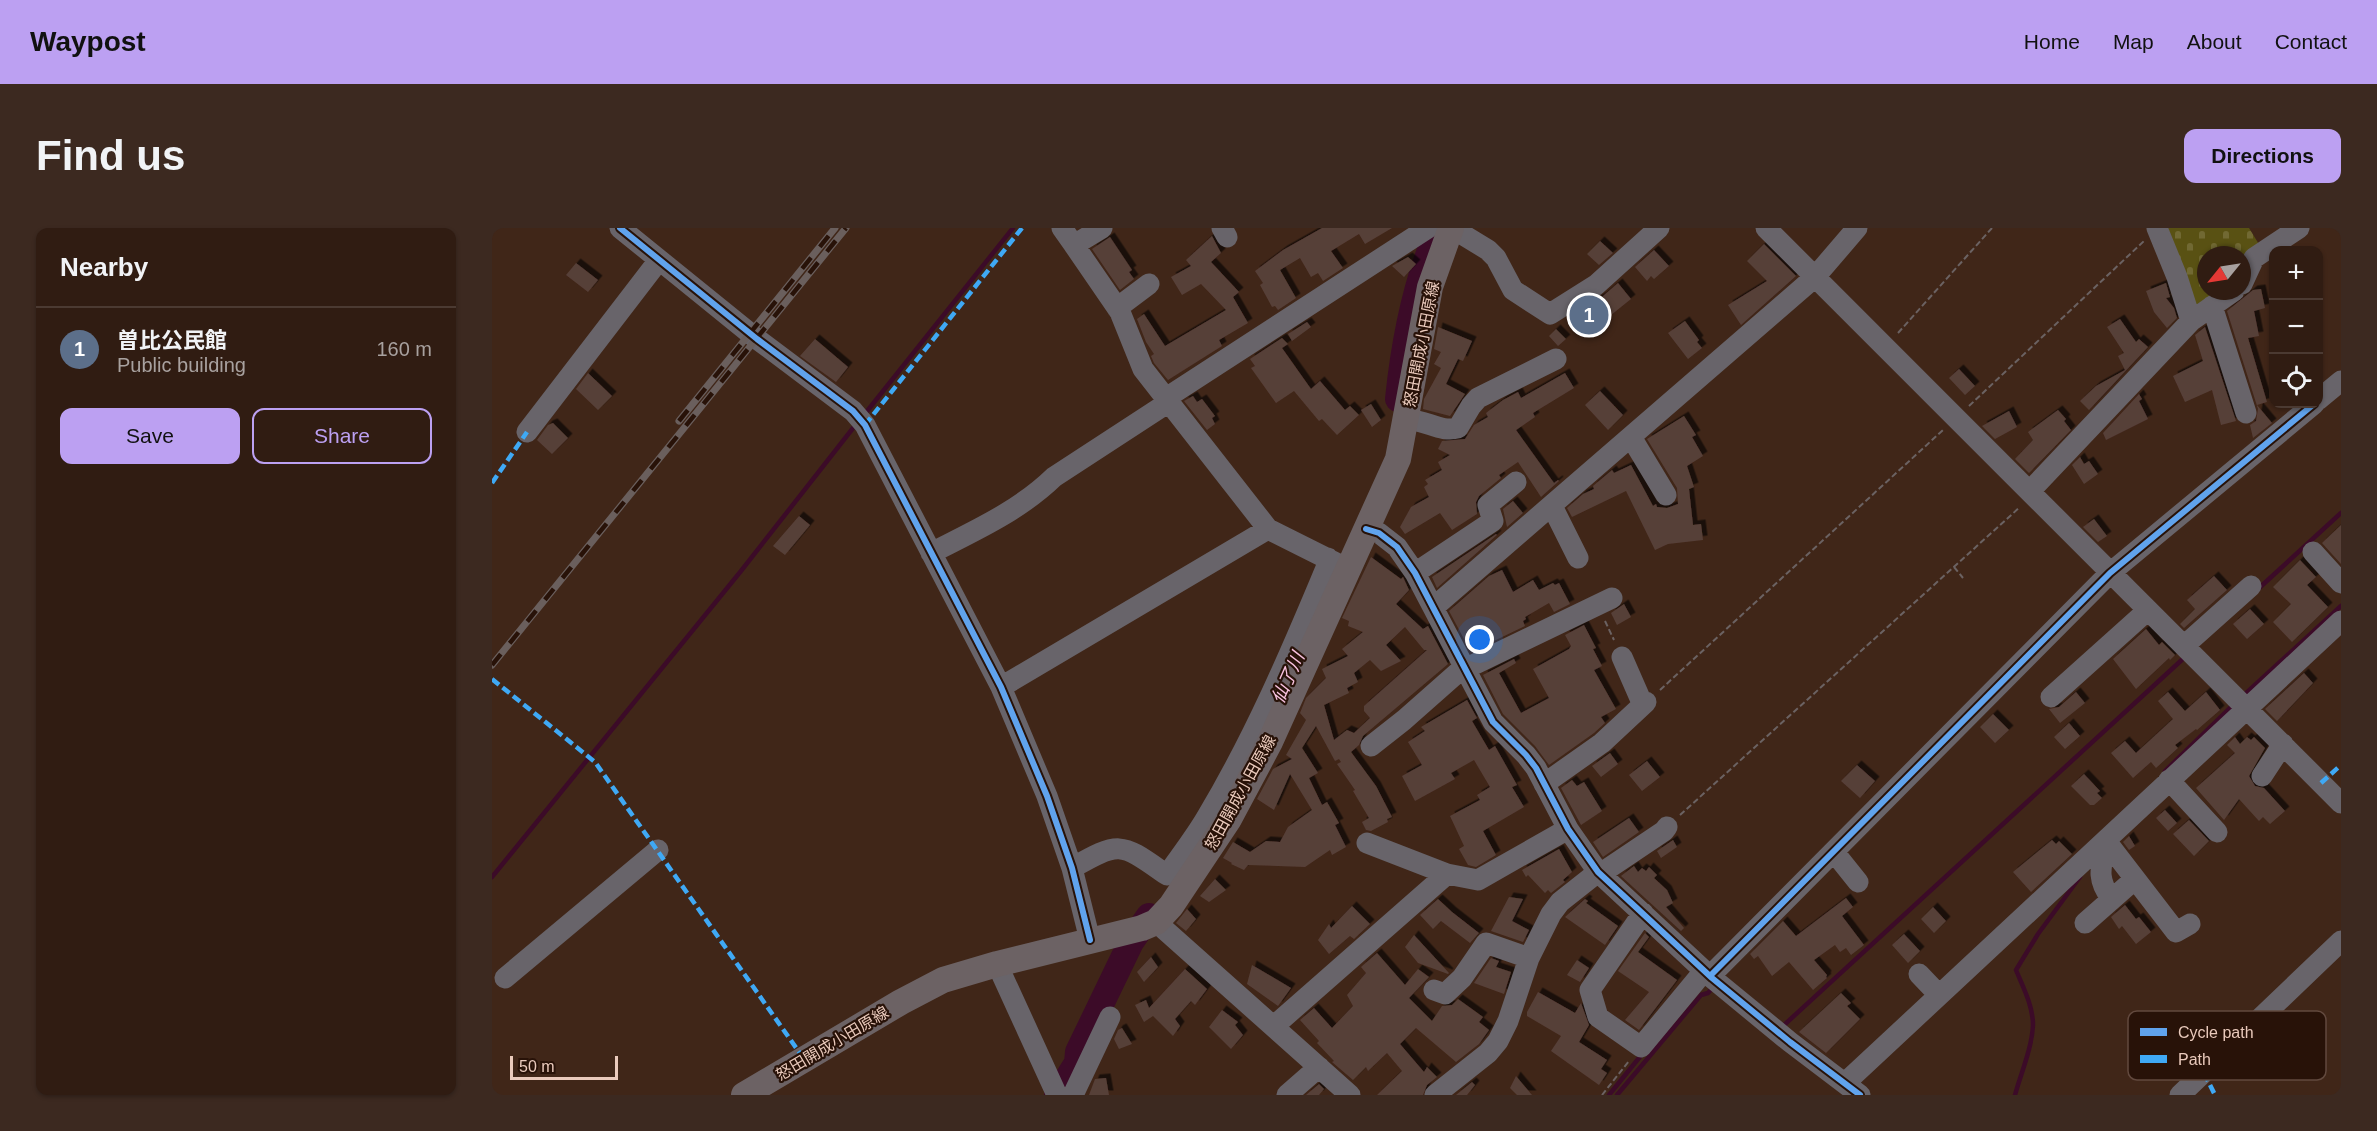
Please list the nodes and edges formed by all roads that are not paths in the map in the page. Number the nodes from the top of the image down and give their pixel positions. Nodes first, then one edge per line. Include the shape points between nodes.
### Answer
1 (620, 228) edge
2 (1102, 228) edge
3 (1766, 228) edge
4 (1857, 228) edge
5 (2157, 228) edge
6 (2299, 228) edge
7 (1443, 229) edge
8 (1654, 233) edge
9 (1068, 236) edge
10 (659, 260) junction
11 (2251, 264) edge
12 (1815, 277) junction
13 (1149, 284) dead end
14 (2221, 300) edge
15 (2212, 306) junction
16 (1117, 308) junction
17 (2191, 321) junction
18 (1556, 359) dead end
19 (2341, 381) edge
20 (2323, 397) edge
21 (1168, 400) junction
22 (2309, 408) edge
23 (2246, 412) dead end
24 (1406, 420) junction
25 (527, 432) dead end
26 (1631, 437) junction
27 (1516, 482) dead end
28 (2032, 493) junction
29 (1666, 495) dead end
30 (1552, 506) junction
31 (1269, 529) junction
32 (1366, 529) junction
33 (2313, 552) dead end
34 (931, 553) junction
35 (1578, 558) dead end
36 (1338, 563) junction
37 (1415, 573) junction
38 (2110, 573) junction
39 (2341, 583) edge
40 (2251, 586) dead end
41 (1604, 602) road end
42 (1434, 607) junction
43 (2148, 610) junction
44 (2341, 621) edge
45 (2191, 650) junction
46 (1622, 657) road end
47 (1464, 667) junction
48 (1001, 687) junction
49 (2051, 698) dead end
50 (2240, 700) junction
51 (2283, 744) junction
52 (1371, 746) dead end
53 (2262, 776) dead end
54 (2169, 780) junction
55 (1544, 784) junction
56 (2341, 803) edge
57 (1667, 827) road end
58 (1568, 829) junction
59 (2217, 832) dead end
60 (1366, 843) dead end
61 (2097, 849) junction
62 (657, 850) dead end
63 (1834, 852) junction
64 (1072, 868) junction
65 (1599, 873) junction
66 (1447, 874) junction
67 (2135, 879) junction
68 (1858, 882) dead end
69 (2111, 898) junction
70 (1643, 914) junction
71 (1156, 922) junction
72 (2085, 923) dead end
73 (2190, 924) dead end
74 (1090, 940) junction
75 (2341, 941) edge
76 (1529, 958) junction
77 (997, 964) junction
78 (1919, 974) dead end
79 (505, 978) dead end
80 (1714, 979) junction
81 (1434, 990) dead end
82 (1939, 995) junction
83 (2268, 1011) edge
84 (1110, 1017) dead end
85 (1274, 1026) junction
86 (1319, 1067) junction
87 (2196, 1080) edge
88 (1054, 1089) edge
89 (1853, 1089) edge
90 (744, 1095) edge
91 (1072, 1095) edge
92 (1287, 1095) edge
93 (1350, 1095) edge
94 (1435, 1095) edge
95 (2180, 1095) edge

1 - 10 street
2 - 9 street
3 - 12 street
4 - 12 street
5 - 17 street
6 - 11 street via 2254,258
7 - 8 street via 1488,250 1513,290 1550,314 1596,285
7 - 21 street
7 - 24 main road, 怒田開成小田原線
9 - 16 street
10 - 25 street
10 - 34 street via 853,411 865,425
12 - 26 street
12 - 28 street
13 - 16 street
14 - 15 street
15 - 17 street
15 - 23 street
16 - 21 street via 1143,369
17 - 28 street
18 - 24 street via 1524,383 1478,398 1458,428 1449,430 1418,419
19 - 20 street
21 - 31 street
21 - 34 street via 1011,511
22 - 38 street
24 - 32 main road, 怒田開成小田原線 via 1398,459
26 - 29 street
26 - 30 street
27 - 37 street via 1488,505 1494,521
28 - 38 street
30 - 35 street
30 - 42 street
31 - 36 street
31 - 48 street
32 - 36 main road, 怒田開成小田原線
32 - 37 street via 1379,533 1397,547
33 - 39 street
34 - 48 street
36 - 64 street via 1326,568 1285,665 1238,760 1208,816 1167,875 1127,849 1104,850
36 - 71 main road, 怒田開成小田原線 via 1270,742 1229,819
37 - 42 street
38 - 43 street
38 - 63 street
40 - 45 street
41 - 47 street
42 - 47 street
43 - 45 street
43 - 49 street
44 - 50 street
45 - 50 street
46 - 55 street via 1645,703 1602,743
47 - 52 street
47 - 55 street via 1493,722 1526,754
48 - 64 street via 1047,796
50 - 51 street
50 - 54 street
51 - 53 street
51 - 56 street
54 - 59 street
54 - 61 street
55 - 58 street
57 - 65 street
58 - 65 street
58 - 66 street via 1478,880
60 - 66 street
61 - 67 street
61 - 69 street via 2102,887
61 - 82 street
62 - 79 street
63 - 68 street
63 - 80 street
64 - 74 street
65 - 70 street
65 - 76 street via 1560,902
66 - 85 street
67 - 69 street
67 - 73 street via 2176,932
69 - 72 street
70 - 80 street
70 - 80 street via 1590,990 1598,1017 1641,1047
71 - 74 main road, 怒田開成小田原線
71 - 85 street
74 - 77 main road, 怒田開成小田原線
75 - 83 street
76 - 81 street via 1486,943 1462,978 1445,994
76 - 94 street via 1498,1041
77 - 88 street
77 - 90 main road, 怒田開成小田原線 via 943,980
78 - 82 street
80 - 89 street
82 - 89 street
84 - 91 street
85 - 86 street
86 - 92 street
86 - 93 street
87 - 95 street

